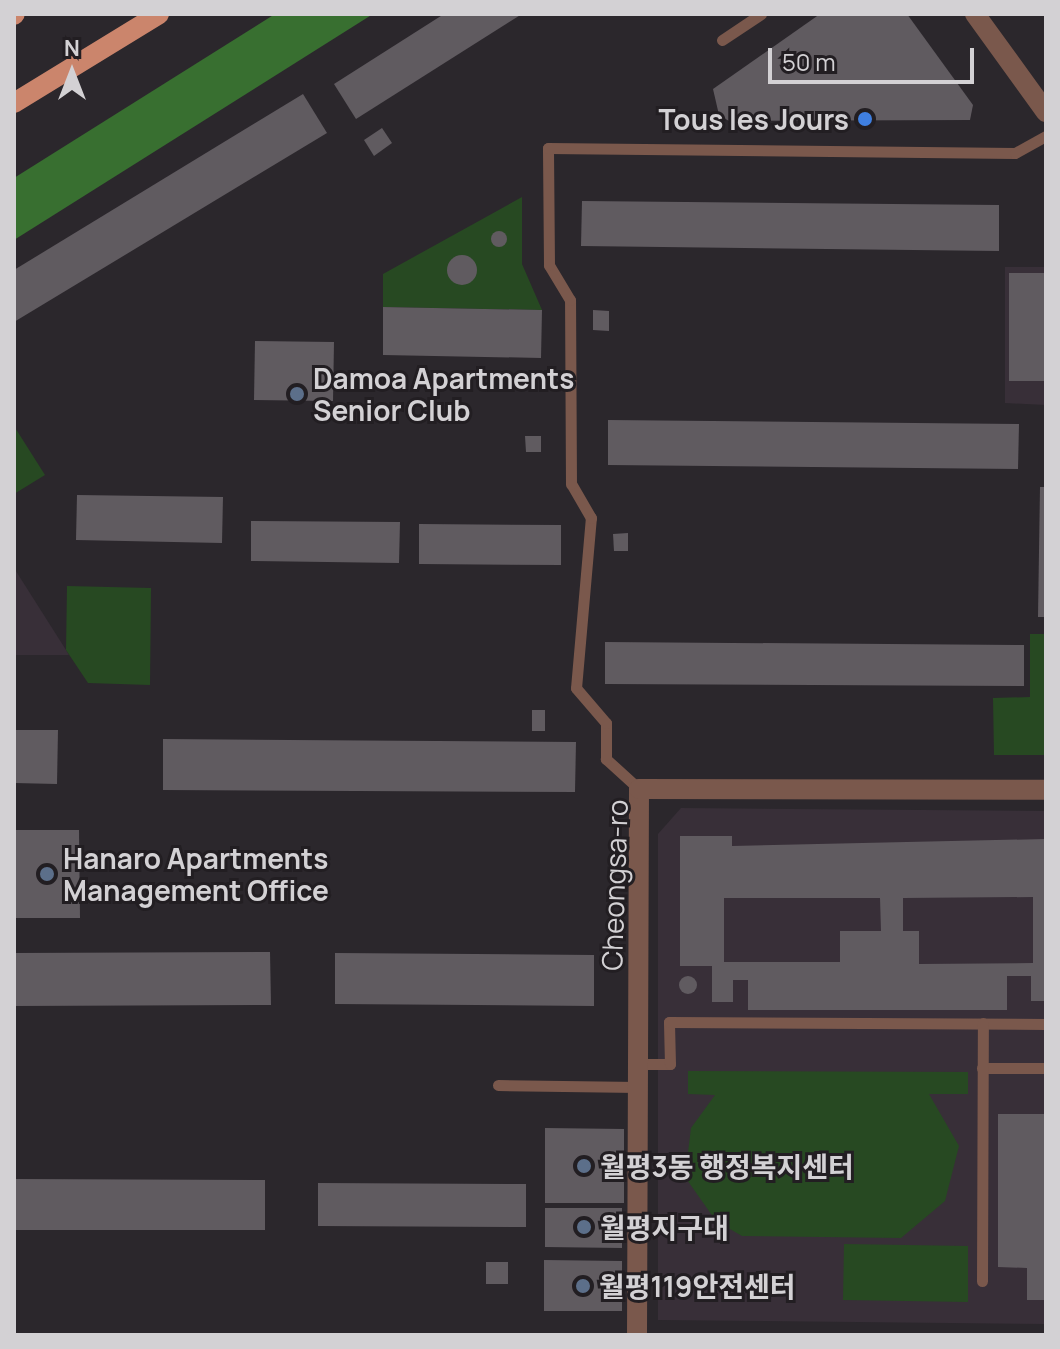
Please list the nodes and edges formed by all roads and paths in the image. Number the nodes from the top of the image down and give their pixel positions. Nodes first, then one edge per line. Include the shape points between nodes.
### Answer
1 (159, 14) edge
2 (761, 14) edge
3 (975, 14) edge
4 (722, 40) dead end
5 (14, 103) edge
6 (1046, 112) edge
7 (1046, 136) edge
8 (639, 789) junction
9 (1046, 790) edge
10 (983, 1023) junction
11 (1046, 1024) edge
12 (638, 1064) junction
13 (982, 1068) junction
14 (1046, 1068) edge
15 (498, 1085) dead end
16 (638, 1087) junction
17 (982, 1281) dead end
18 (637, 1335) edge

1 - 5 main road
2 - 4 lane
3 - 6 street
7 - 8 lane via 1015,153 548,148 549,265 570,300 571,484 591,518 576,688 606,723 606,759
8 - 9 street, Cheongsa-ro
8 - 12 street, Cheongsa-ro
10 - 11 lane
10 - 12 lane via 669,1022 670,1064
10 - 13 lane
12 - 16 street, Cheongsa-ro
13 - 14 lane
13 - 17 lane
15 - 16 lane
16 - 18 street, Cheongsa-ro

